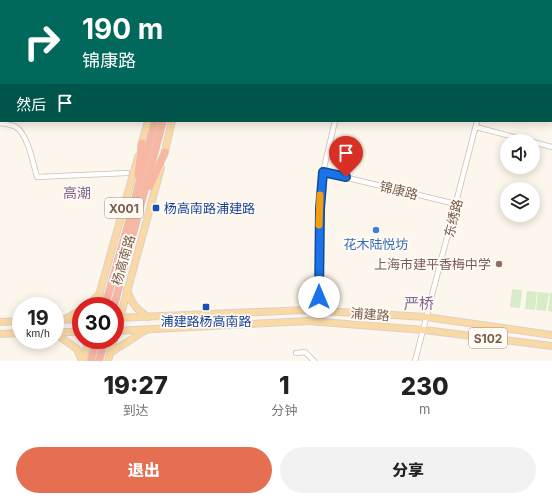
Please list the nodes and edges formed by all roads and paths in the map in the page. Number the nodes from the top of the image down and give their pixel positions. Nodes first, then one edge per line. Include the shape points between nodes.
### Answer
1 (0, 122) edge
2 (148, 122) edge
3 (155, 122) edge
4 (163, 122) edge
5 (172, 122) edge
6 (335, 122) edge
7 (477, 122) edge
8 (476, 127) junction
9 (502, 134) edge
10 (142, 143) junction
11 (540, 144) edge
12 (552, 147) edge
13 (165, 152) junction
14 (323, 172) junction
15 (127, 173) dead end
16 (456, 204) junction
17 (137, 207) junction
18 (127, 290) junction
19 (100, 294) junction
20 (97, 297) edge
21 (99, 297) edge
22 (108, 297) edge
23 (116, 297) edge
24 (124, 298) edge
25 (319, 310) junction
26 (148, 317) junction
27 (426, 317) junction
28 (124, 318) edge
29 (12, 321) edge
30 (0, 322) edge
31 (146, 329) junction
32 (424, 330) junction
33 (124, 332) edge
34 (12, 333) edge
35 (0, 334) edge
36 (552, 335) edge
37 (64, 340) edge
38 (552, 346) edge
39 (85, 349) edge
40 (94, 349) edge
41 (102, 349) edge
42 (111, 349) edge
43 (110, 353) junction
44 (296, 353) dead end
45 (82, 361) edge
46 (91, 361) edge
47 (99, 361) edge
48 (108, 361) edge
49 (314, 361) edge
50 (415, 361) edge

1 - 15 street via 13,126 22,133 37,177
2 - 10 main road, 杨高南路 / X001
3 - 17 highway, 杨高南路 / X001
4 - 17 highway, 杨高南路 / X001
5 - 13 main road, 杨高南路 / X001
6 - 14 street
7 - 8 street, 东绣路
8 - 9 street
8 - 16 street, 东绣路
10 - 17 highway
10 - 19 main road, 杨高南路 / X001
11 - 12 street
13 - 17 highway
13 - 18 main road, 杨高南路 / X001
14 - 16 street, 锦康路
14 - 25 street
16 - 27 street, 东绣路
17 - 22 highway, 杨高南路 / X001
17 - 23 highway, 杨高南路 / X001
18 - 24 main road, 杨高南路 / X001
18 - 26 main road via 132,303
19 - 20 main road
19 - 21 main road, 杨高南路 / X001
25 - 26 main road, 浦建路 / S102
25 - 27 main road, 浦建路 / S102
26 - 28 main road, 浦建路 / S102
27 - 32 street, 东绣路
27 - 36 main road, 浦建路 / S102
29 - 30 main road
31 - 32 main road, 浦建路 / S102 via 308,322
31 - 33 main road, 浦建路 / S102
31 - 43 main road
32 - 38 main road, 浦建路 / S102
32 - 50 street, 东绣路
34 - 35 main road
37 - 45 main road via 77,349
39 - 45 main road
40 - 46 highway
41 - 47 highway
42 - 43 main road
43 - 48 main road
44 - 49 street via 305,352

